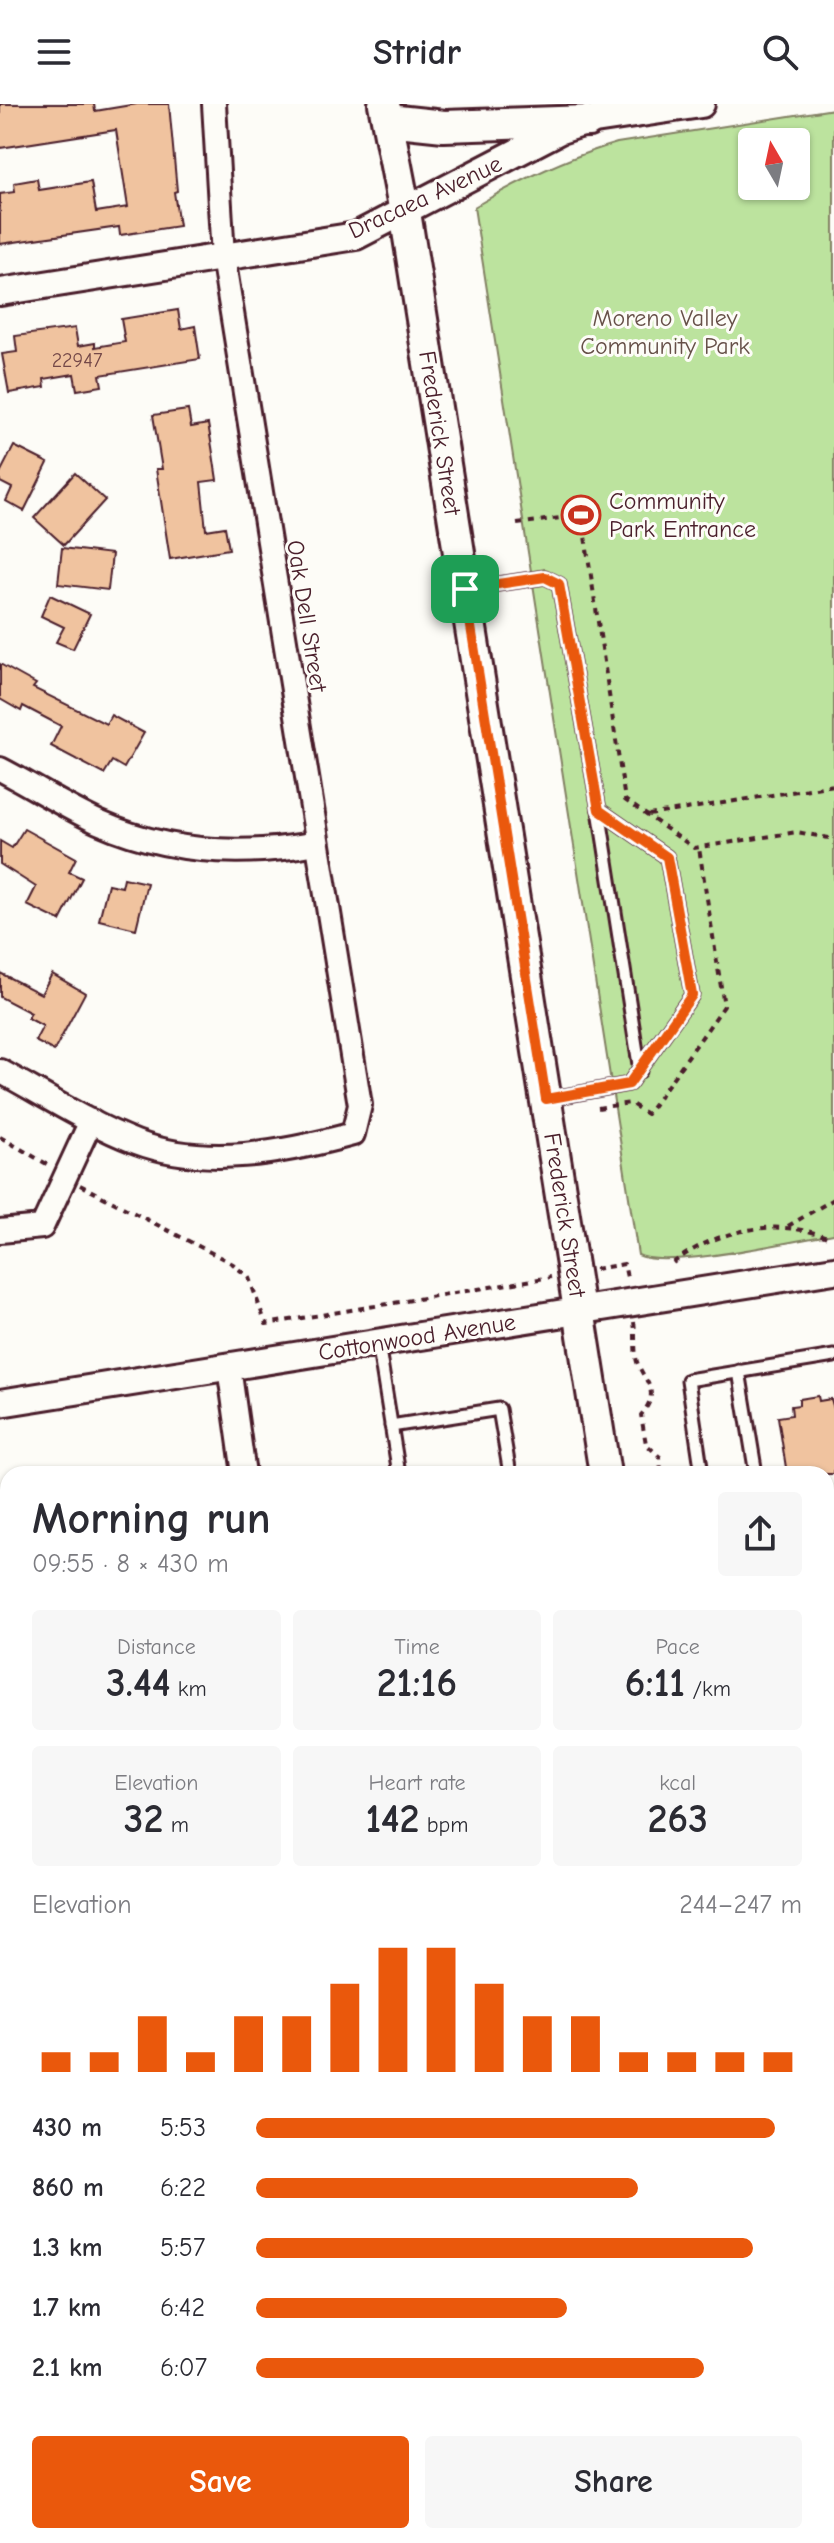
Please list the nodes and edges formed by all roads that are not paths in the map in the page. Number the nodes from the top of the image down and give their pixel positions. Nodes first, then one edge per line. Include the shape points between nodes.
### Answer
1 (214, 104) edge
2 (701, 104) edge
3 (386, 112) edge
4 (588, 121) junction
5 (405, 212) junction
6 (223, 257) junction
7 (0, 292) edge
8 (465, 589) junction
9 (0, 769) edge
10 (599, 810) junction
11 (317, 843) junction
12 (0, 1071) edge
13 (640, 1071) junction
14 (546, 1099) junction
15 (91, 1121) junction
16 (0, 1231) edge
17 (834, 1270) edge
18 (581, 1311) junction
19 (378, 1343) junction
20 (834, 1356) edge
21 (229, 1367) junction
22 (739, 1371) junction
23 (0, 1403) edge
24 (391, 1426) junction
25 (243, 1466) edge
26 (398, 1466) edge
27 (509, 1466) edge
28 (604, 1466) edge
29 (701, 1466) edge
30 (755, 1466) edge

1 - 6 street, Oak Dell Street
2 - 4 street, Dracaea Avenue
3 - 4 main road via 444,126
3 - 5 main road, Frederick Street
4 - 5 street, Dracaea Avenue via 560,130
5 - 6 street, Dracaea Avenue via 356,236
5 - 8 main road, Frederick Street
6 - 7 street, Dracaea Avenue
6 - 11 street, Oak Dell Street
8 - 10 lane via 545,577 559,584
8 - 14 main road, Frederick Street
9 - 11 street via 98,822 146,840 242,853
10 - 13 lane
10 - 13 lane via 667,857 692,995
11 - 15 street, Oak Dell Street via 360,1105 353,1134 310,1146 202,1156 137,1142
12 - 15 street
13 - 14 lane via 629,1084
14 - 18 main road, Frederick Street
15 - 16 street via 42,1227
17 - 18 street, Cottonwood Avenue
18 - 19 street, Cottonwood Avenue
18 - 28 main road, Frederick Street
19 - 21 street, Cottonwood Avenue
19 - 24 lane
20 - 22 lane
21 - 23 street, Cottonwood Avenue
21 - 25 street
22 - 29 lane via 688,1380
22 - 30 lane
24 - 26 lane
24 - 27 lane via 499,1409

